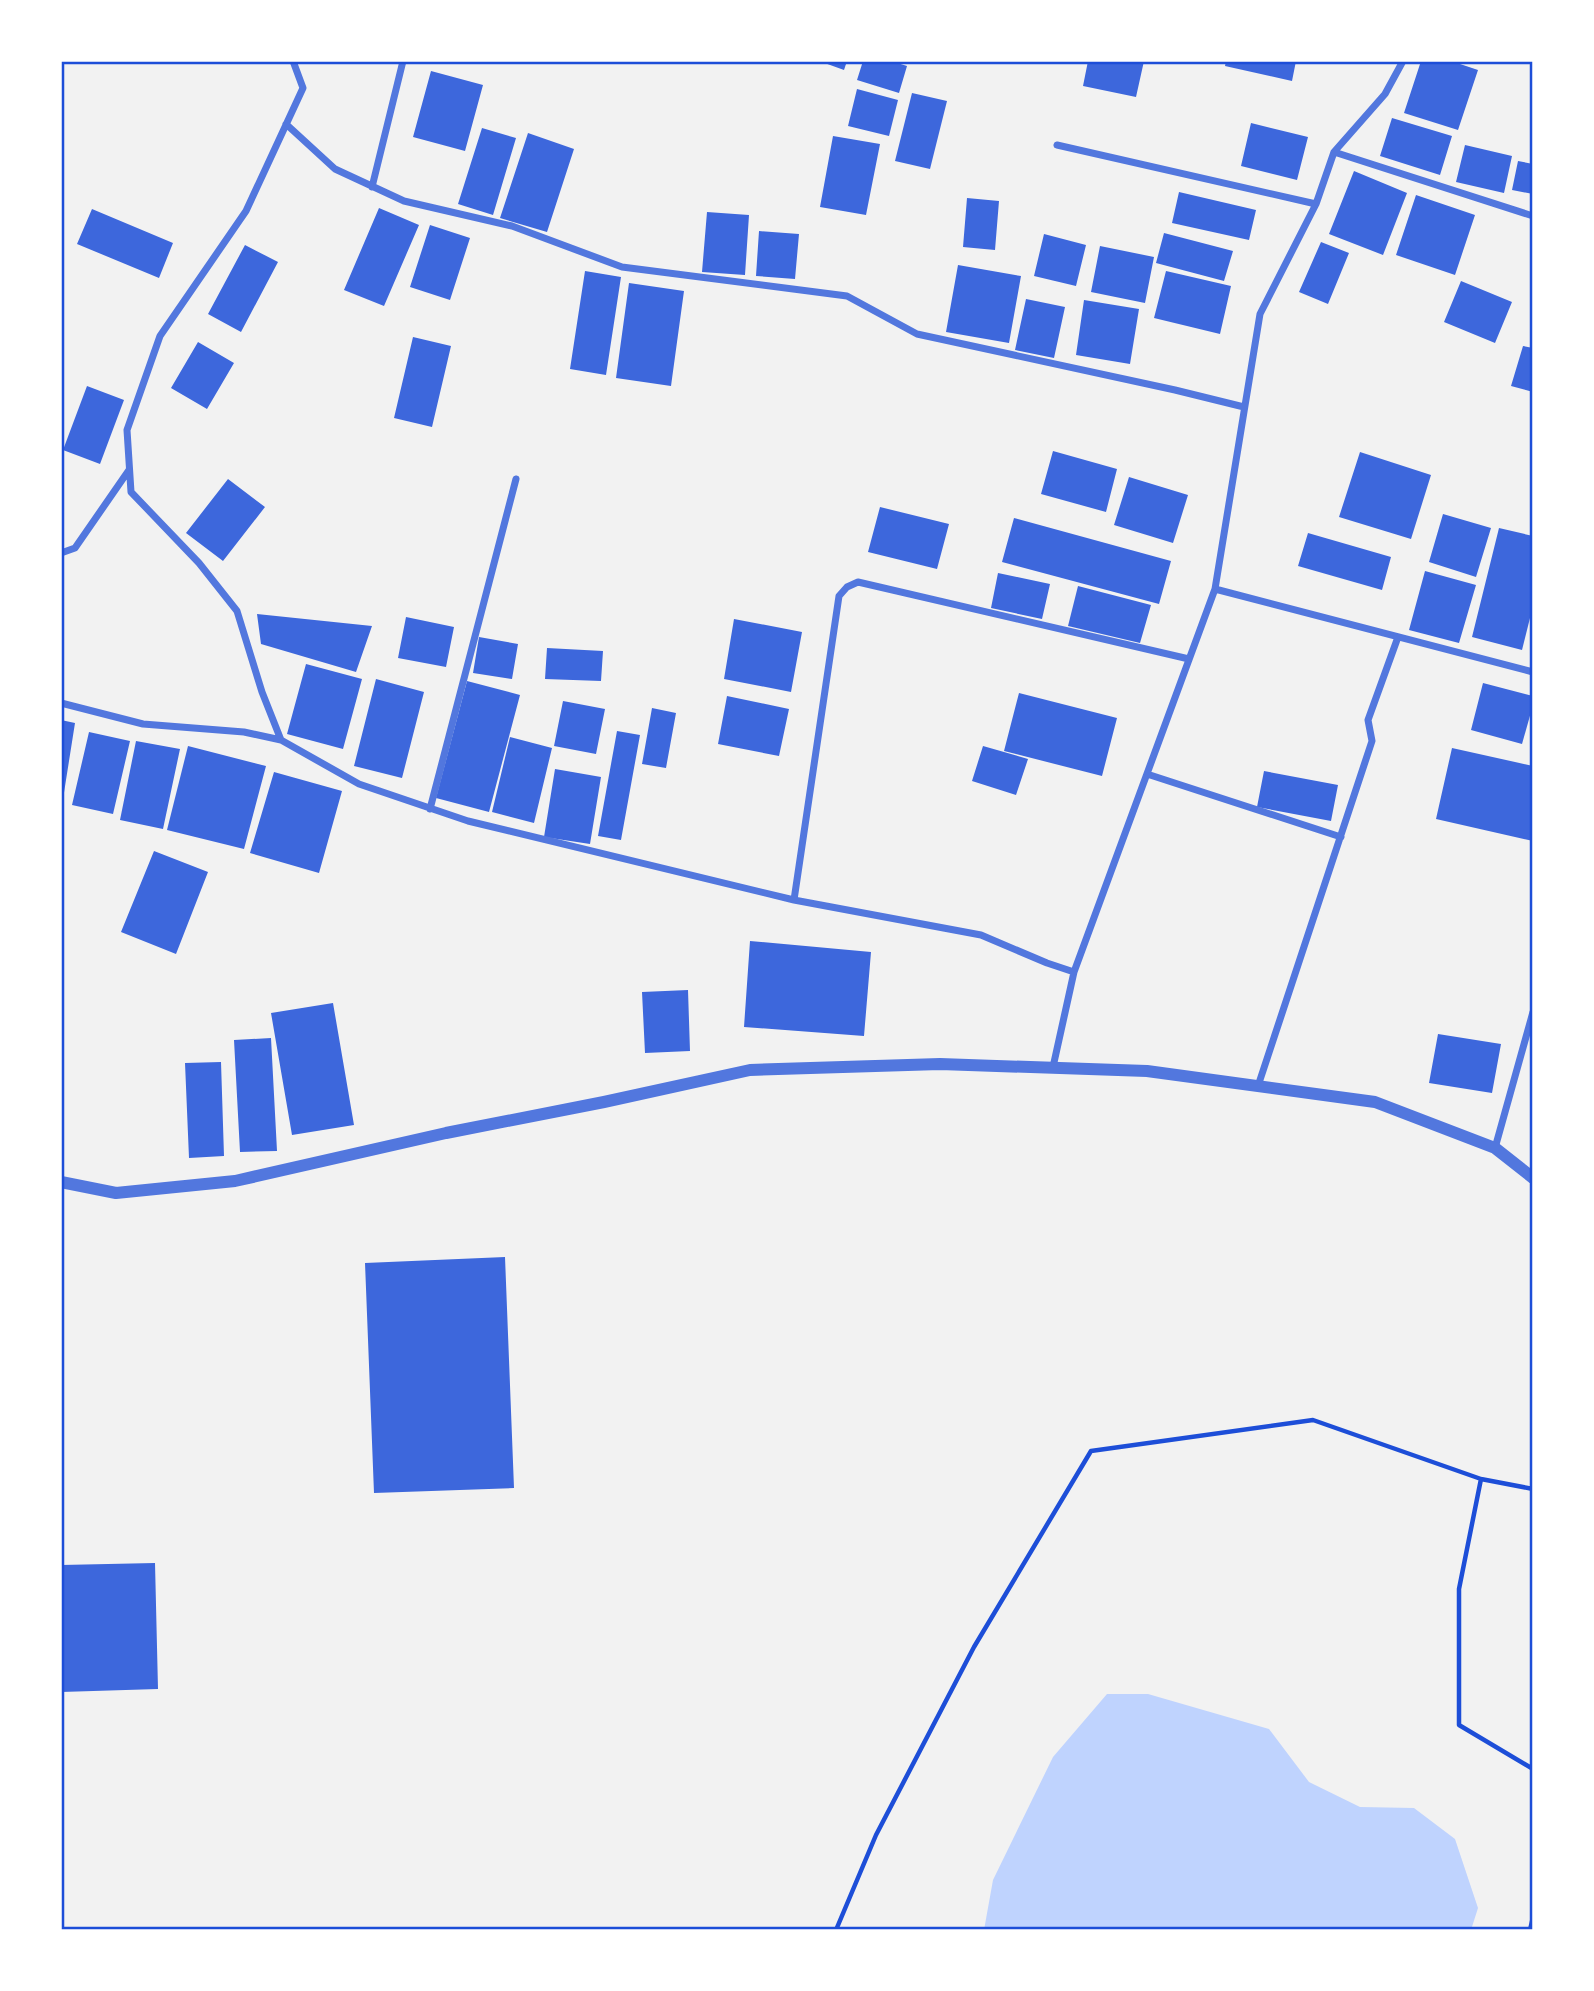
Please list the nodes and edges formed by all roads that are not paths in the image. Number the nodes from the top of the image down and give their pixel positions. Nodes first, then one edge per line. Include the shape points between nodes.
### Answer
1 (293, 61) edge
2 (403, 61) edge
3 (1403, 61) edge
4 (286, 124) junction
5 (1057, 145) dead end
6 (1334, 152) junction
7 (372, 187) junction
8 (1316, 204) junction
9 (1533, 216) edge
10 (1244, 407) junction
11 (130, 469) junction
12 (516, 479) dead end
13 (61, 554) edge
14 (1215, 589) junction
15 (1398, 638) junction
16 (1189, 659) junction
17 (1533, 672) edge
18 (61, 704) edge
19 (281, 740) junction
20 (1147, 774) junction
21 (430, 808) junction
22 (1341, 836) junction
23 (794, 900) junction
24 (1074, 972) junction
25 (1533, 1012) edge
26 (1053, 1067) junction
27 (1258, 1086) junction
28 (1495, 1148) junction
29 (1533, 1178) edge
30 (61, 1182) edge

1 - 4 street via 303,88
2 - 7 street
3 - 6 street via 1385,94
4 - 7 street via 335,170
4 - 11 street via 246,211 160,336 127,430
5 - 8 street
6 - 8 street
6 - 9 street
7 - 10 street via 404,201 512,226 622,267 847,296 917,334
8 - 10 street via 1260,314
10 - 14 street
11 - 13 street via 75,548
11 - 19 street via 131,492 199,563 237,611
12 - 21 street
14 - 15 street
14 - 16 street
15 - 17 street
15 - 22 street via 1368,720 1372,741
16 - 20 street
16 - 23 street via 858,582 847,587 839,596
18 - 19 street via 143,724 244,732
19 - 21 street via 359,784
20 - 22 street
20 - 24 street
21 - 23 street
22 - 27 street
23 - 24 street via 981,935
24 - 26 street
25 - 28 street
26 - 27 street via 1147,1070
26 - 30 street via 940,1064 750,1070 235,1181 116,1193
27 - 28 street via 1376,1102
28 - 29 street

